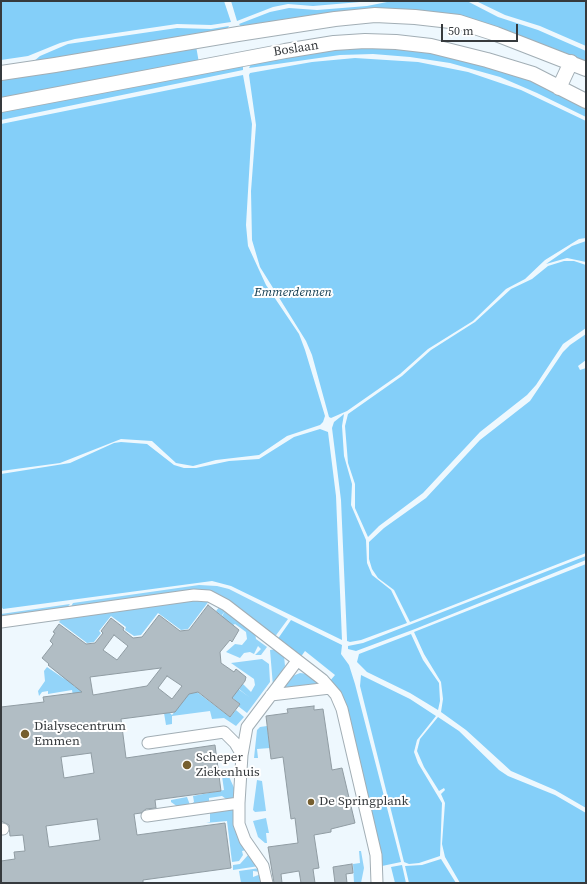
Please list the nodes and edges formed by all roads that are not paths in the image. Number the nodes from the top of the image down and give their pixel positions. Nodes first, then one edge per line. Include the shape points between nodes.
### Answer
1 (572, 62) junction
2 (586, 69) edge
3 (1, 73) edge
4 (559, 88) junction
5 (586, 101) edge
6 (1, 105) edge
7 (1, 622) edge
8 (297, 661) junction
9 (330, 688) junction
10 (271, 695) junction
11 (148, 743) dead end
12 (242, 755) junction
13 (239, 803) junction
14 (147, 816) dead end
15 (267, 883) edge
16 (377, 883) edge

1 - 2 main road, Boslaan
1 - 3 main road, Boslaan via 459,22 375,15 253,31
1 - 4 main road
4 - 5 main road, Boslaan
4 - 6 main road, Boslaan via 516,68 431,46 365,41 285,51
7 - 8 lane via 209,596 226,605
8 - 9 lane
8 - 10 lane
9 - 10 lane
9 - 16 lane via 342,708 376,855
10 - 12 lane via 247,727
11 - 12 lane via 224,732
12 - 13 lane
13 - 14 lane
13 - 15 lane via 241,832 263,866

